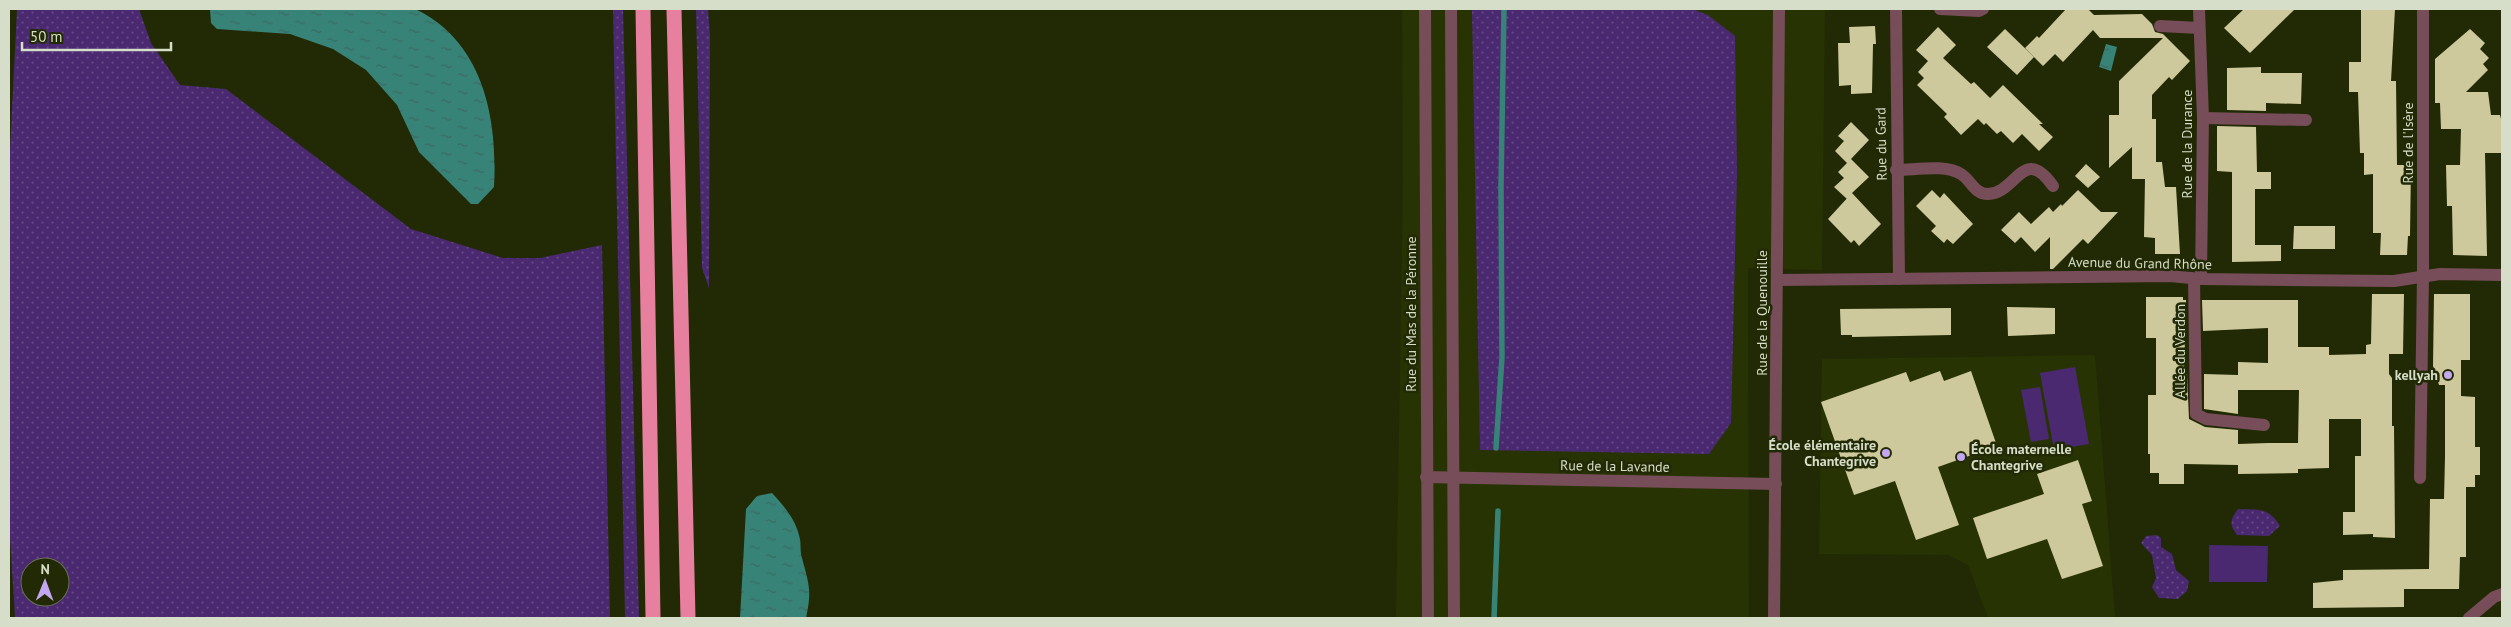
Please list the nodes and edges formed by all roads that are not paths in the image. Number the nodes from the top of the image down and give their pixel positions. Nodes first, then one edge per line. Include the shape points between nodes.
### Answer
1 (644, 9) edge
2 (674, 9) edge
3 (1425, 9) edge
4 (1451, 9) edge
5 (1779, 9) edge
6 (1896, 9) edge
7 (1940, 9) edge
8 (1983, 9) edge
9 (2199, 9) edge
10 (2423, 9) edge
11 (2160, 26) dead end
12 (2199, 28) junction
13 (2203, 118) junction
14 (2306, 120) dead end
15 (1896, 170) junction
16 (2053, 186) dead end
17 (2502, 275) edge
18 (2423, 276) junction
19 (1899, 278) junction
20 (2198, 279) junction
21 (1777, 280) junction
22 (2264, 425) dead end
23 (1426, 478) junction
24 (1454, 478) junction
25 (2420, 478) dead end
26 (1776, 484) junction
27 (2502, 594) edge
28 (653, 618) edge
29 (688, 618) edge
30 (1428, 618) edge
31 (1454, 618) edge
32 (1774, 618) edge
33 (2470, 618) edge

1 - 28 highway
2 - 29 highway
3 - 23 street, Rue du Mas de la Péronne
4 - 24 street
5 - 21 street, Rue de la Quenouille
6 - 15 street, Rue du Gard
7 - 8 street
9 - 12 street, Rue de la Durance
10 - 18 street, Rue de l'Isère
11 - 12 street
12 - 13 street, Rue de la Durance
13 - 14 street
13 - 20 street, Rue de la Durance
15 - 16 street via 1945,169 1961,174 1977,191 1985,194 2008,185 2021,171 2029,168 2038,170
15 - 19 street, Rue du Gard
17 - 18 street, Avenue du Grand Rhône
18 - 20 street, Avenue du Grand Rhône via 2394,281
18 - 25 street, Rue de l'Isère
19 - 20 street, Avenue du Grand Rhône via 2170,276
19 - 21 street, Avenue du Grand Rhône
20 - 22 street, Allée du Verdon via 2196,414 2206,419
21 - 26 street, Rue de la Quenouille
23 - 24 street, Rue de la Lavande
23 - 30 street, Rue du Mas de la Péronne
24 - 26 street, Rue de la Lavande
24 - 31 street
26 - 32 street, Rue de la Quenouille
27 - 33 street

